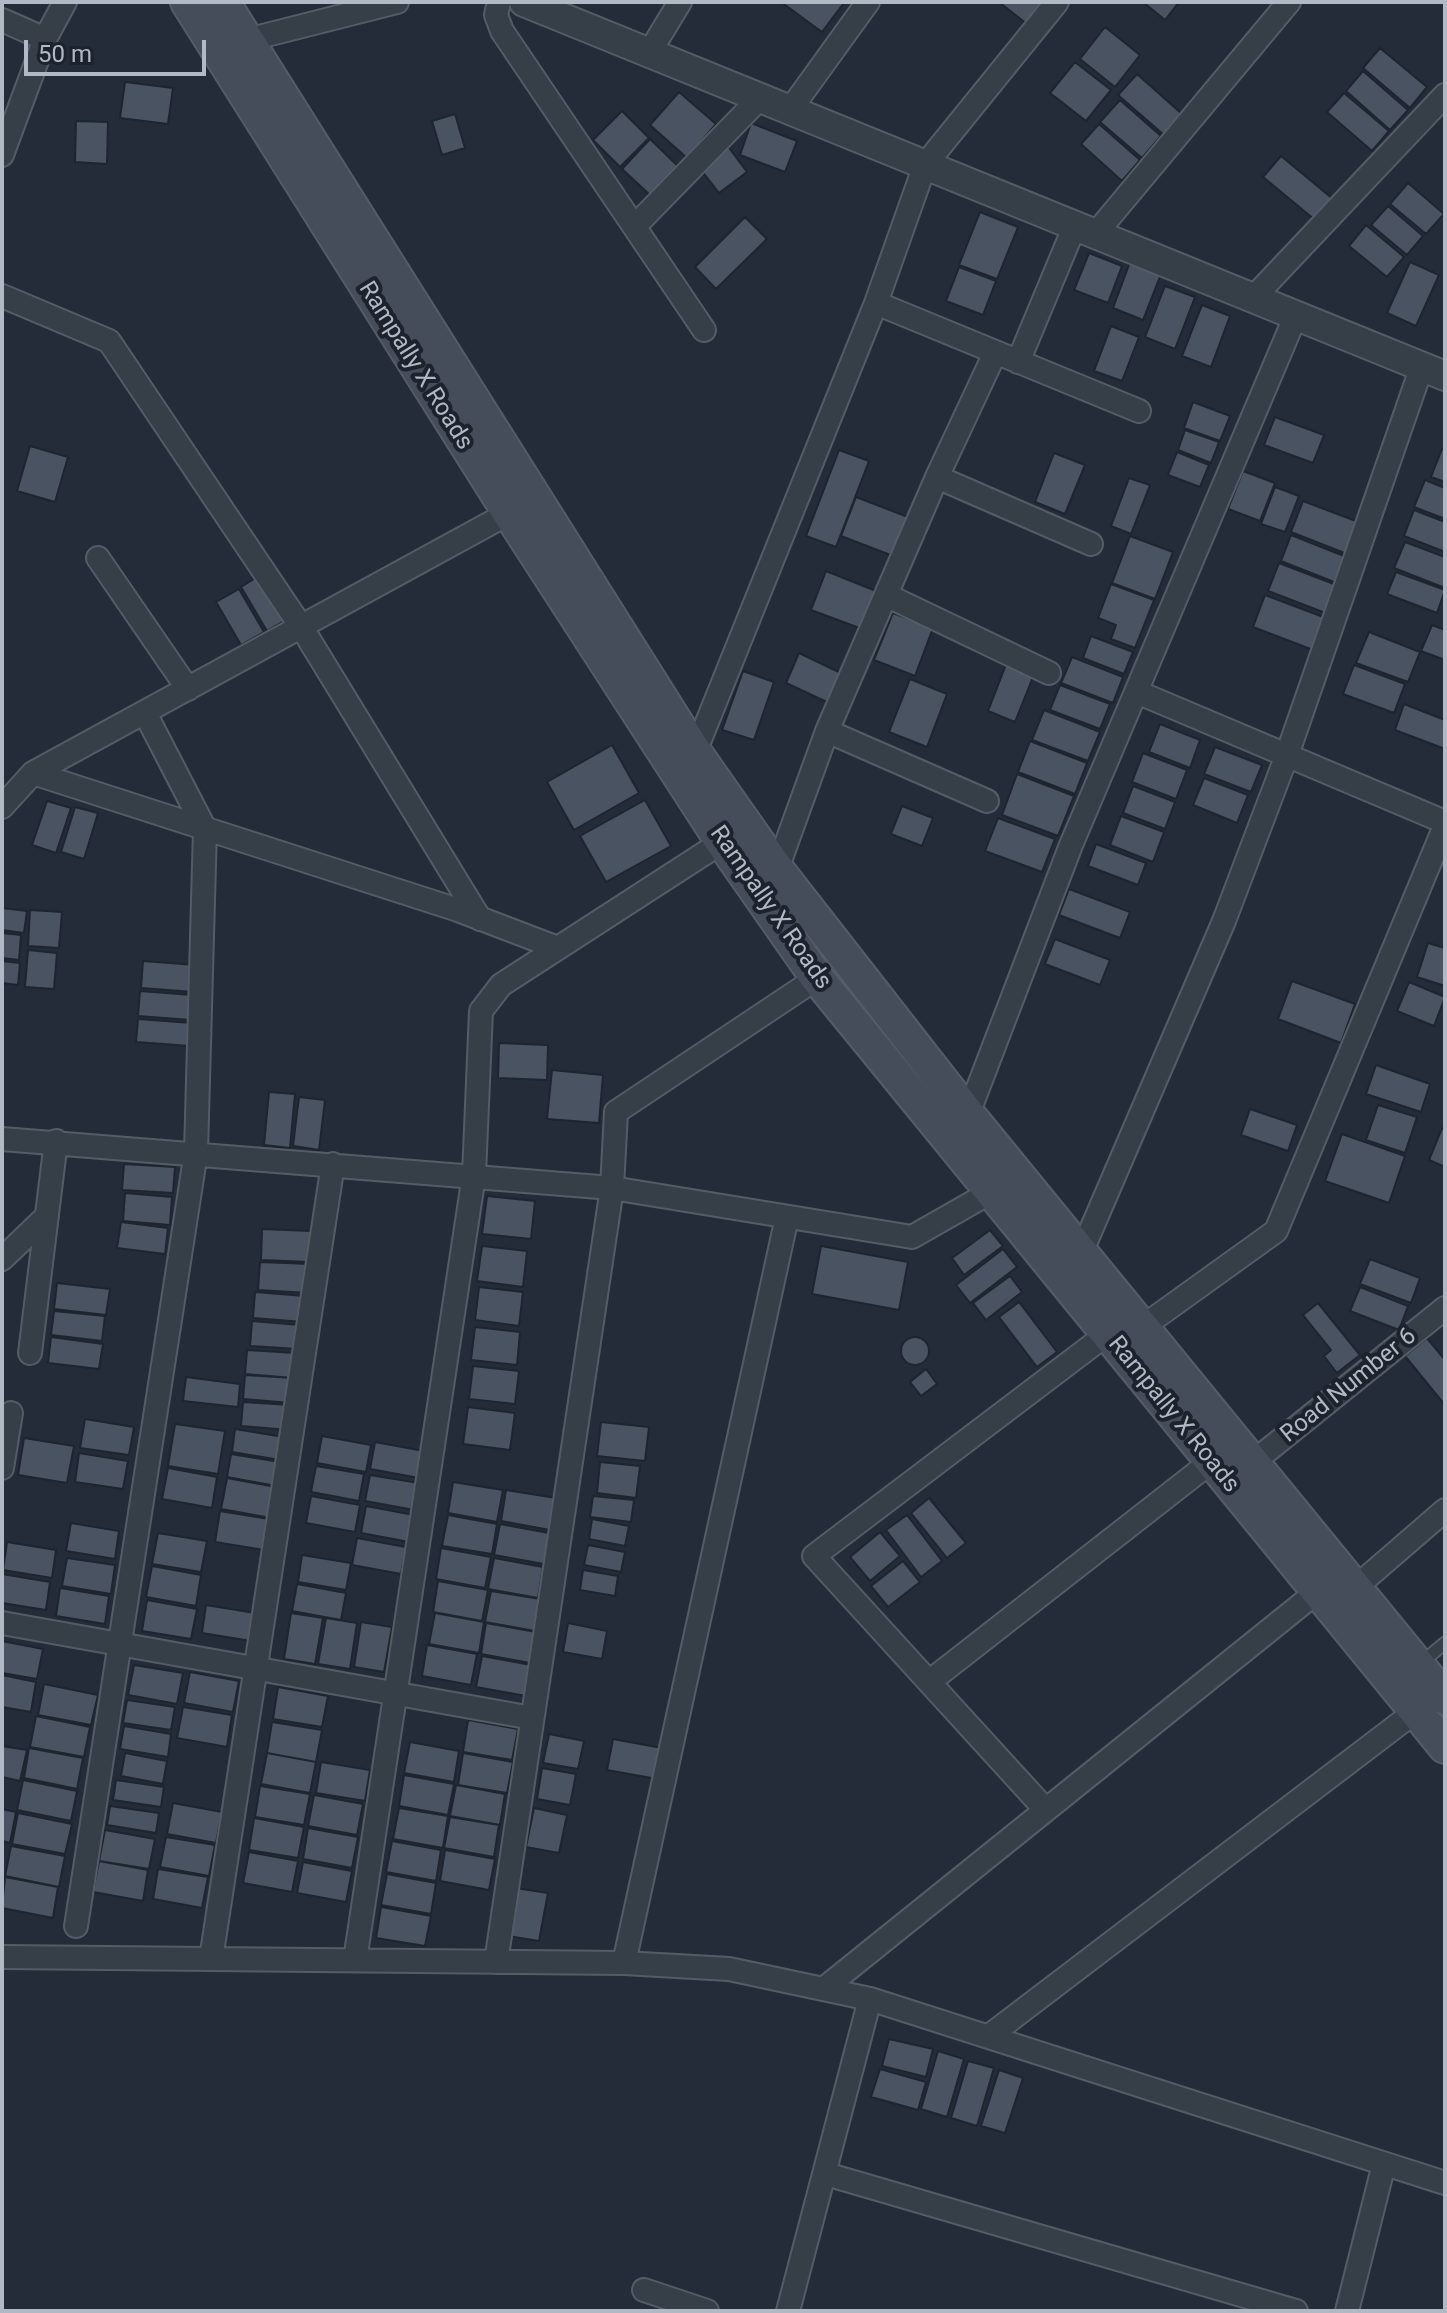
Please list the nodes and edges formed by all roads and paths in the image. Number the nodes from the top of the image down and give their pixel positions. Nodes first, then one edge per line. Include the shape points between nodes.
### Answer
1 (65, 2) edge
2 (187, 2) edge
3 (223, 2) edge
4 (397, 2) edge
5 (499, 2) edge
6 (524, 2) edge
7 (680, 2) edge
8 (868, 2) edge
9 (1057, 2) edge
10 (1289, 2) edge
11 (2, 20) edge
12 (45, 39) junction
13 (247, 40) junction
14 (649, 53) junction
15 (1445, 95) edge
16 (759, 99) junction
17 (790, 110) junction
18 (2, 155) edge
19 (925, 165) junction
20 (636, 225) junction
21 (1086, 228) junction
22 (2, 296) edge
23 (1255, 296) junction
24 (876, 303) junction
25 (1296, 315) junction
26 (704, 330) dead end
27 (995, 353) junction
28 (1018, 362) junction
29 (1433, 371) edge
30 (1139, 411) dead end
31 (937, 477) junction
32 (509, 513) junction
33 (1091, 544) dead end
34 (98, 558) dead end
35 (886, 595) junction
36 (302, 628) junction
37 (1049, 673) dead end
38 (188, 689) junction
39 (1137, 692) junction
40 (145, 713) junction
41 (827, 731) junction
42 (695, 752) junction
43 (1287, 755) junction
44 (33, 773) junction
45 (987, 801) dead end
46 (2, 807) edge
47 (1445, 824) edge
48 (205, 829) junction
49 (722, 842) junction
50 (777, 869) junction
51 (480, 919) junction
52 (555, 947) junction
53 (817, 978) junction
54 (968, 1114) junction
55 (2, 1139) edge
56 (56, 1141) junction
57 (196, 1152) junction
58 (333, 1164) junction
59 (474, 1175) junction
60 (612, 1188) junction
61 (991, 1192) junction
62 (47, 1216) junction
63 (787, 1217) junction
64 (1081, 1253) junction
65 (2, 1259) edge
66 (1445, 1308) edge
67 (1141, 1328) junction
68 (1107, 1334) junction
69 (30, 1353) dead end
70 (11, 1413) dead end
71 (1212, 1461) junction
72 (1252, 1463) junction
73 (2, 1468) edge
74 (1445, 1510) edge
75 (1356, 1587) junction
76 (1318, 1591) junction
77 (2, 1623) edge
78 (1445, 1643) edge
79 (120, 1644) junction
80 (1420, 1665) junction
81 (256, 1669) junction
82 (929, 1682) junction
83 (395, 1694) junction
84 (1445, 1698) edge
85 (1416, 1711) junction
86 (532, 1718) junction
87 (1445, 1747) edge
88 (1044, 1808) junction
89 (76, 1926) dead end
90 (2, 1957) edge
91 (211, 1959) junction
92 (355, 1960) junction
93 (496, 1962) junction
94 (624, 1963) junction
95 (826, 1987) junction
96 (870, 1999) junction
97 (989, 2036) junction
98 (1384, 2164) junction
99 (826, 2174) junction
100 (1445, 2183) edge
101 (644, 2290) dead end
102 (707, 2311) edge
103 (788, 2311) edge
104 (1296, 2311) edge
105 (1347, 2311) edge

1 - 12 street
2 - 32 main road, Rampally X Roads
3 - 13 main road
4 - 13 street
5 - 20 street via 496,15 502,31
6 - 14 street
7 - 14 street
8 - 17 street
9 - 19 street
10 - 21 street
11 - 12 street
12 - 18 street
13 - 42 main road
14 - 16 street
15 - 23 street
16 - 17 street
16 - 20 street
17 - 19 street
19 - 21 street
19 - 24 street
20 - 26 street
21 - 23 street
21 - 28 street
22 - 36 street via 109,341
23 - 25 street
24 - 27 street
24 - 42 street
25 - 29 street
25 - 39 street
27 - 28 street
27 - 31 street
28 - 30 street
29 - 43 street
31 - 33 street
31 - 35 street
32 - 36 street
32 - 49 main road, Rampally X Roads
34 - 38 street
35 - 37 street
35 - 41 street
36 - 38 street
36 - 51 street
38 - 40 street
39 - 43 street
39 - 54 street via 1071,845
40 - 44 street
40 - 48 street
41 - 45 street
41 - 50 street
42 - 50 main road
43 - 47 street
43 - 64 street via 1224,921
44 - 46 street
44 - 48 street
47 - 67 street via 1276,1231
48 - 51 street
48 - 57 street
49 - 52 street
49 - 53 main road, Rampally X Roads
50 - 54 main road
51 - 52 street
52 - 59 street via 501,985 481,1011
53 - 60 street via 616,1112
53 - 61 main road, Rampally X Roads
54 - 64 main road
55 - 56 street
56 - 57 street
56 - 62 street
57 - 58 street
57 - 79 street
58 - 59 street
58 - 81 street
59 - 60 street
59 - 83 street
60 - 63 street
60 - 86 street
61 - 63 street via 912,1237
61 - 68 main road, Rampally X Roads
62 - 65 street
62 - 69 street
63 - 94 street
64 - 67 main road
66 - 72 street, Road Number 6
67 - 72 main road
68 - 71 main road, Rampally X Roads
68 - 82 street via 814,1556
70 - 73 street
71 - 76 main road, Rampally X Roads
71 - 82 street
72 - 75 main road
74 - 75 street
75 - 80 main road
76 - 85 main road, Rampally X Roads
76 - 88 street
77 - 79 street
78 - 80 lane
79 - 81 street
79 - 89 street
80 - 84 main road
81 - 83 street
81 - 91 street
82 - 88 street
83 - 86 street
83 - 92 street
85 - 87 main road, Rampally X Roads
85 - 97 street
86 - 93 street
88 - 95 street
90 - 91 street
91 - 92 street
92 - 93 street
93 - 94 street
94 - 95 street via 729,1969
95 - 96 street
96 - 97 street
96 - 99 street
97 - 98 street
98 - 100 street
98 - 105 street
99 - 103 street
99 - 104 street
101 - 102 street

